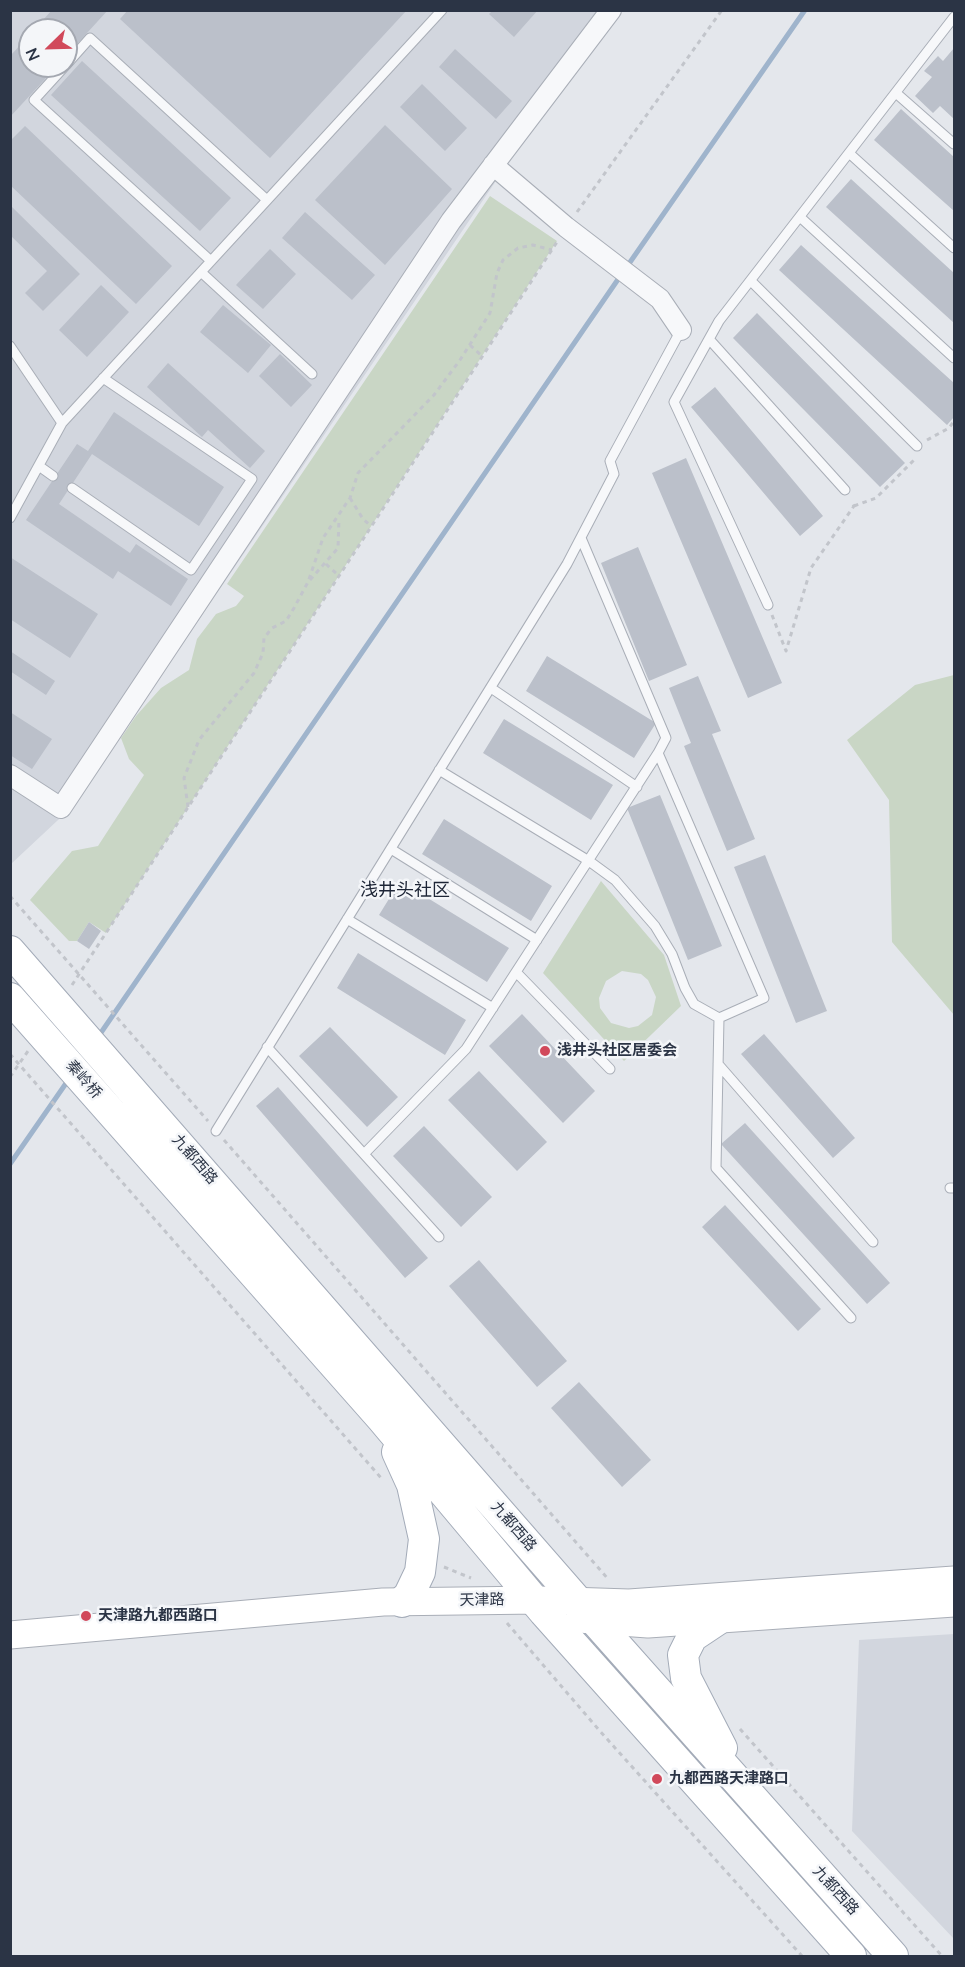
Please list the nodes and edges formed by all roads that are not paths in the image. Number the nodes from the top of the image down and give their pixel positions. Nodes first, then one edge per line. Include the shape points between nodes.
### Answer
1 (442, 10) edge
2 (611, 10) edge
3 (954, 17) edge
4 (78, 51) edge
5 (53, 78) edge
6 (896, 93) junction
7 (954, 144) edge
8 (849, 153) junction
9 (493, 165) junction
10 (267, 200) junction
11 (800, 217) junction
12 (954, 248) edge
13 (211, 261) junction
14 (201, 272) junction
15 (751, 281) junction
16 (681, 330) joint
17 (709, 339) junction
18 (10, 346) edge
19 (954, 358) edge
20 (312, 375) dead end
21 (103, 378) junction
22 (62, 423) junction
23 (917, 446) road end
24 (39, 466) junction
25 (53, 476) dead end
26 (72, 488) dead end
27 (845, 490) road end
28 (10, 518) edge
29 (581, 538) junction
30 (768, 605) road end
31 (490, 688) junction
32 (658, 753) junction
33 (440, 770) junction
34 (10, 775) edge
35 (637, 787) junction
36 (391, 849) junction
37 (589, 861) junction
38 (347, 919) junction
39 (537, 940) junction
40 (10, 951) edge
41 (516, 972) junction
42 (10, 998) edge
43 (493, 1008) junction
44 (719, 1018) junction
45 (267, 1047) junction
46 (718, 1065) junction
47 (610, 1069) dead end
48 (136, 1094) joint
49 (120, 1122) joint
50 (216, 1131) road end
51 (364, 1154) junction
52 (440, 1237) dead end
53 (873, 1242) dead end
54 (851, 1318) dead end
55 (382, 1419) junction
56 (954, 1580) edge
57 (402, 1602) junction
58 (954, 1603) edge
59 (541, 1609) junction
60 (499, 1610) junction
61 (586, 1610) junction
62 (719, 1619) junction
63 (10, 1635) edge
64 (10, 1652) edge
65 (741, 1785) junction
66 (851, 1956) edge
67 (893, 1956) edge

1 - 10 lane
2 - 9 street
3 - 6 lane
4 - 10 lane via 90,38
5 - 13 lane via 34,100
6 - 7 lane
6 - 8 lane
8 - 11 lane
8 - 12 lane
9 - 16 street via 660,299
9 - 34 street via 444,231 61,808
10 - 13 lane
11 - 15 lane
11 - 19 lane
13 - 14 lane
14 - 20 lane
14 - 21 lane
15 - 17 lane
15 - 23 lane
16 - 29 lane via 610,461 614,474
17 - 27 lane
17 - 30 lane via 674,402
18 - 22 lane
21 - 22 lane
21 - 26 lane via 252,479 191,570
22 - 24 lane
24 - 25 lane
24 - 28 lane
29 - 31 lane
29 - 32 lane via 666,738
31 - 33 lane
31 - 35 lane
32 - 35 lane
32 - 44 lane via 764,998
33 - 36 lane
33 - 37 lane
35 - 37 lane
36 - 38 lane
36 - 39 lane
37 - 39 lane
37 - 44 lane via 615,880 655,926 694,1004
38 - 43 lane
38 - 45 lane
39 - 41 lane
40 - 48 main road, 秦岭桥
41 - 43 lane
41 - 47 lane
42 - 49 main road, 秦岭桥
43 - 51 lane via 466,1049
44 - 46 lane
45 - 50 lane
45 - 51 lane
46 - 53 lane
46 - 54 lane via 716,1168
48 - 61 main road, 九都西路
49 - 55 main road, 九都西路
51 - 52 lane
55 - 57 main road via 412,1485 424,1539 420,1572
55 - 59 main road, 九都西路
56 - 61 main road, 天津路
57 - 60 main road, 天津路
57 - 63 main road, 天津路
58 - 62 main road, 天津路
59 - 60 main road, 天津路
59 - 61 main road, 天津路
59 - 66 main road, 九都西路
60 - 64 main road, 天津路
61 - 62 main road, 天津路 via 648,1624
61 - 65 main road, 九都西路
62 - 65 main road via 692,1637 682,1654 686,1678
65 - 67 main road, 九都西路

